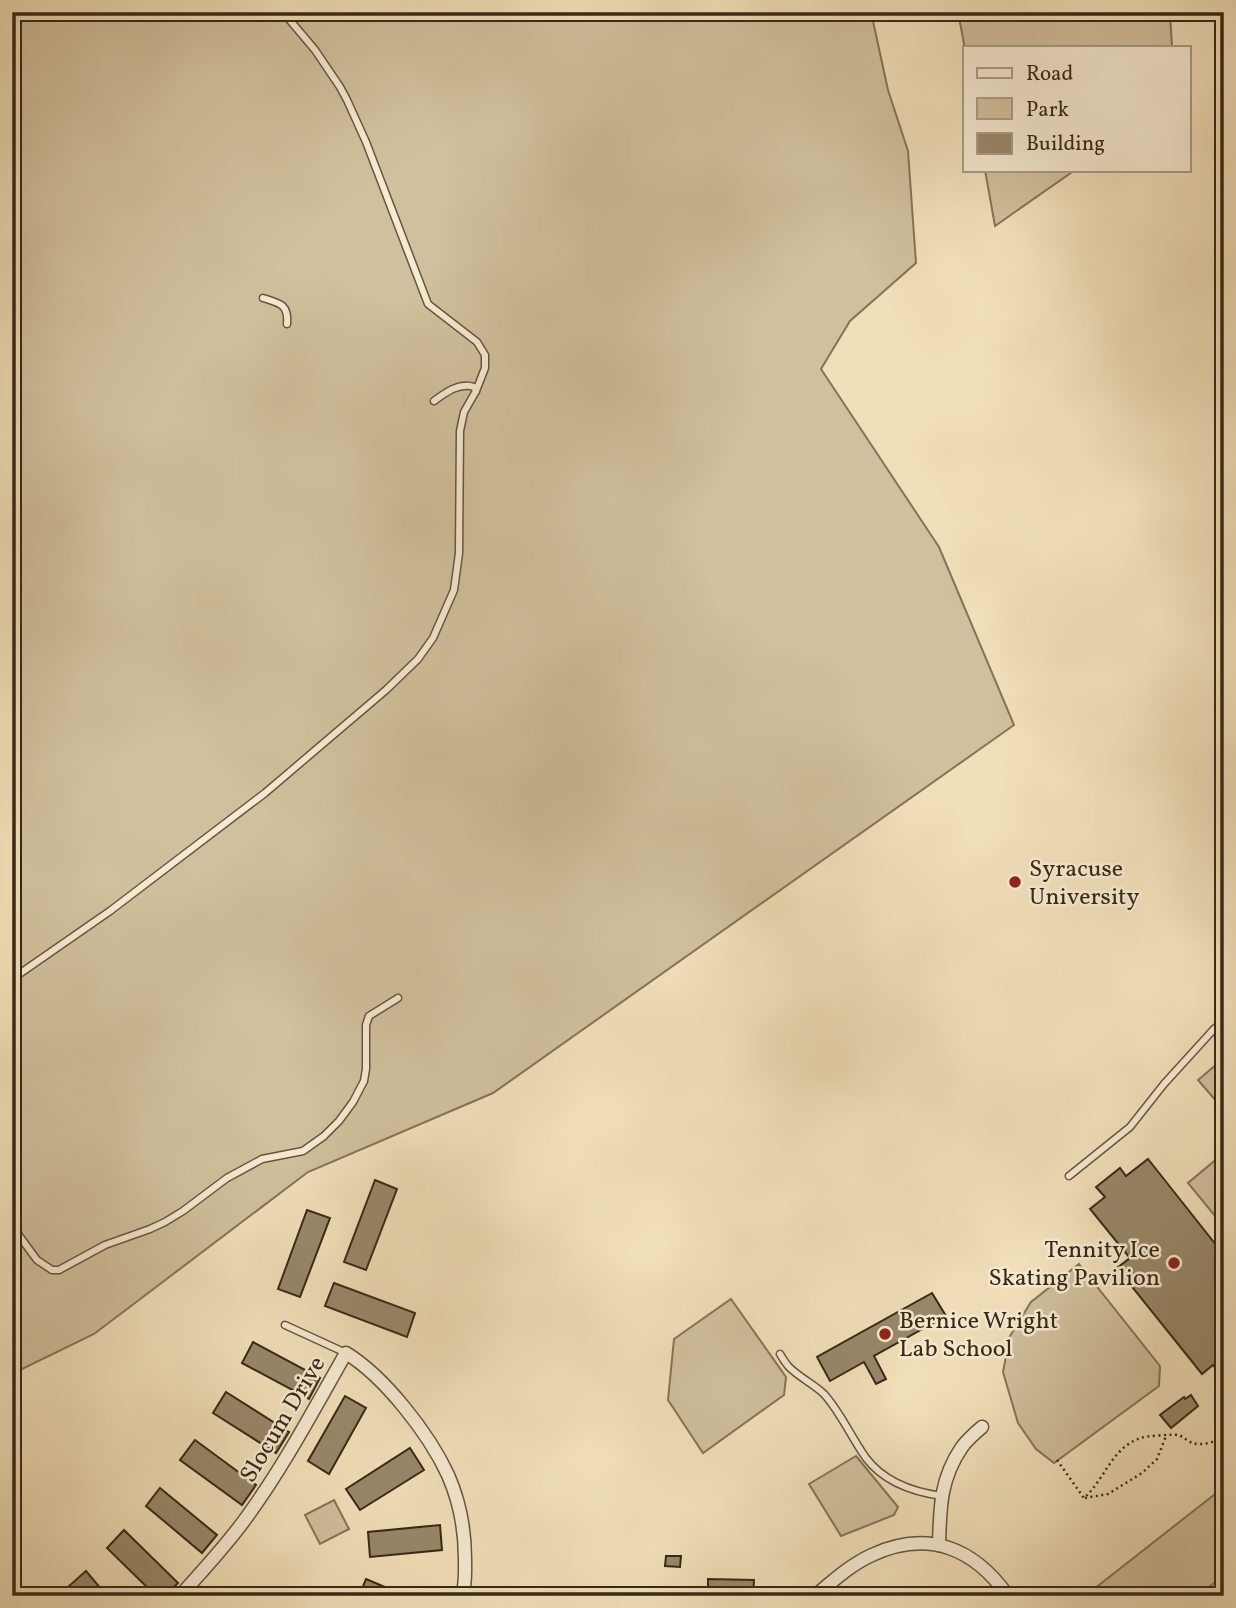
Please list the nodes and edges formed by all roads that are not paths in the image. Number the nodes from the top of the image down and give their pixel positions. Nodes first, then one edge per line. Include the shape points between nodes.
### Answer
1 (283, 12) edge
2 (263, 298) dead end
3 (287, 324) dead end
4 (476, 391) junction
5 (434, 401) dead end
6 (12, 979) edge
7 (398, 998) dead end
8 (1224, 1021) edge
9 (1069, 1176) dead end
10 (12, 1226) edge
11 (285, 1325) dead end
12 (346, 1353) junction
13 (780, 1354) dead end
14 (982, 1427) dead end
15 (942, 1496) junction
16 (939, 1545) junction
17 (180, 1596) edge
18 (462, 1596) edge
19 (815, 1596) edge
20 (1007, 1596) edge

1 - 4 lane via 343,93 428,304 477,342 485,355
2 - 3 lane via 282,305 288,314
4 - 5 lane via 464,385
4 - 6 lane via 460,431 459,553 454,590 424,652 265,793
7 - 10 lane via 369,1016 364,1082 352,1102 339,1121 303,1151 262,1159 165,1222 105,1245 59,1270 37,1260
8 - 9 lane via 1130,1127
11 - 12 lane
12 - 17 street, Slocum Drive via 247,1517
12 - 18 street, Slocum Drive via 402,1406 448,1476 461,1517 465,1552
13 - 15 lane via 789,1367 822,1392 881,1473 898,1484
14 - 15 street via 962,1446
15 - 16 street
16 - 19 street via 900,1546 873,1554
16 - 20 street via 974,1560

